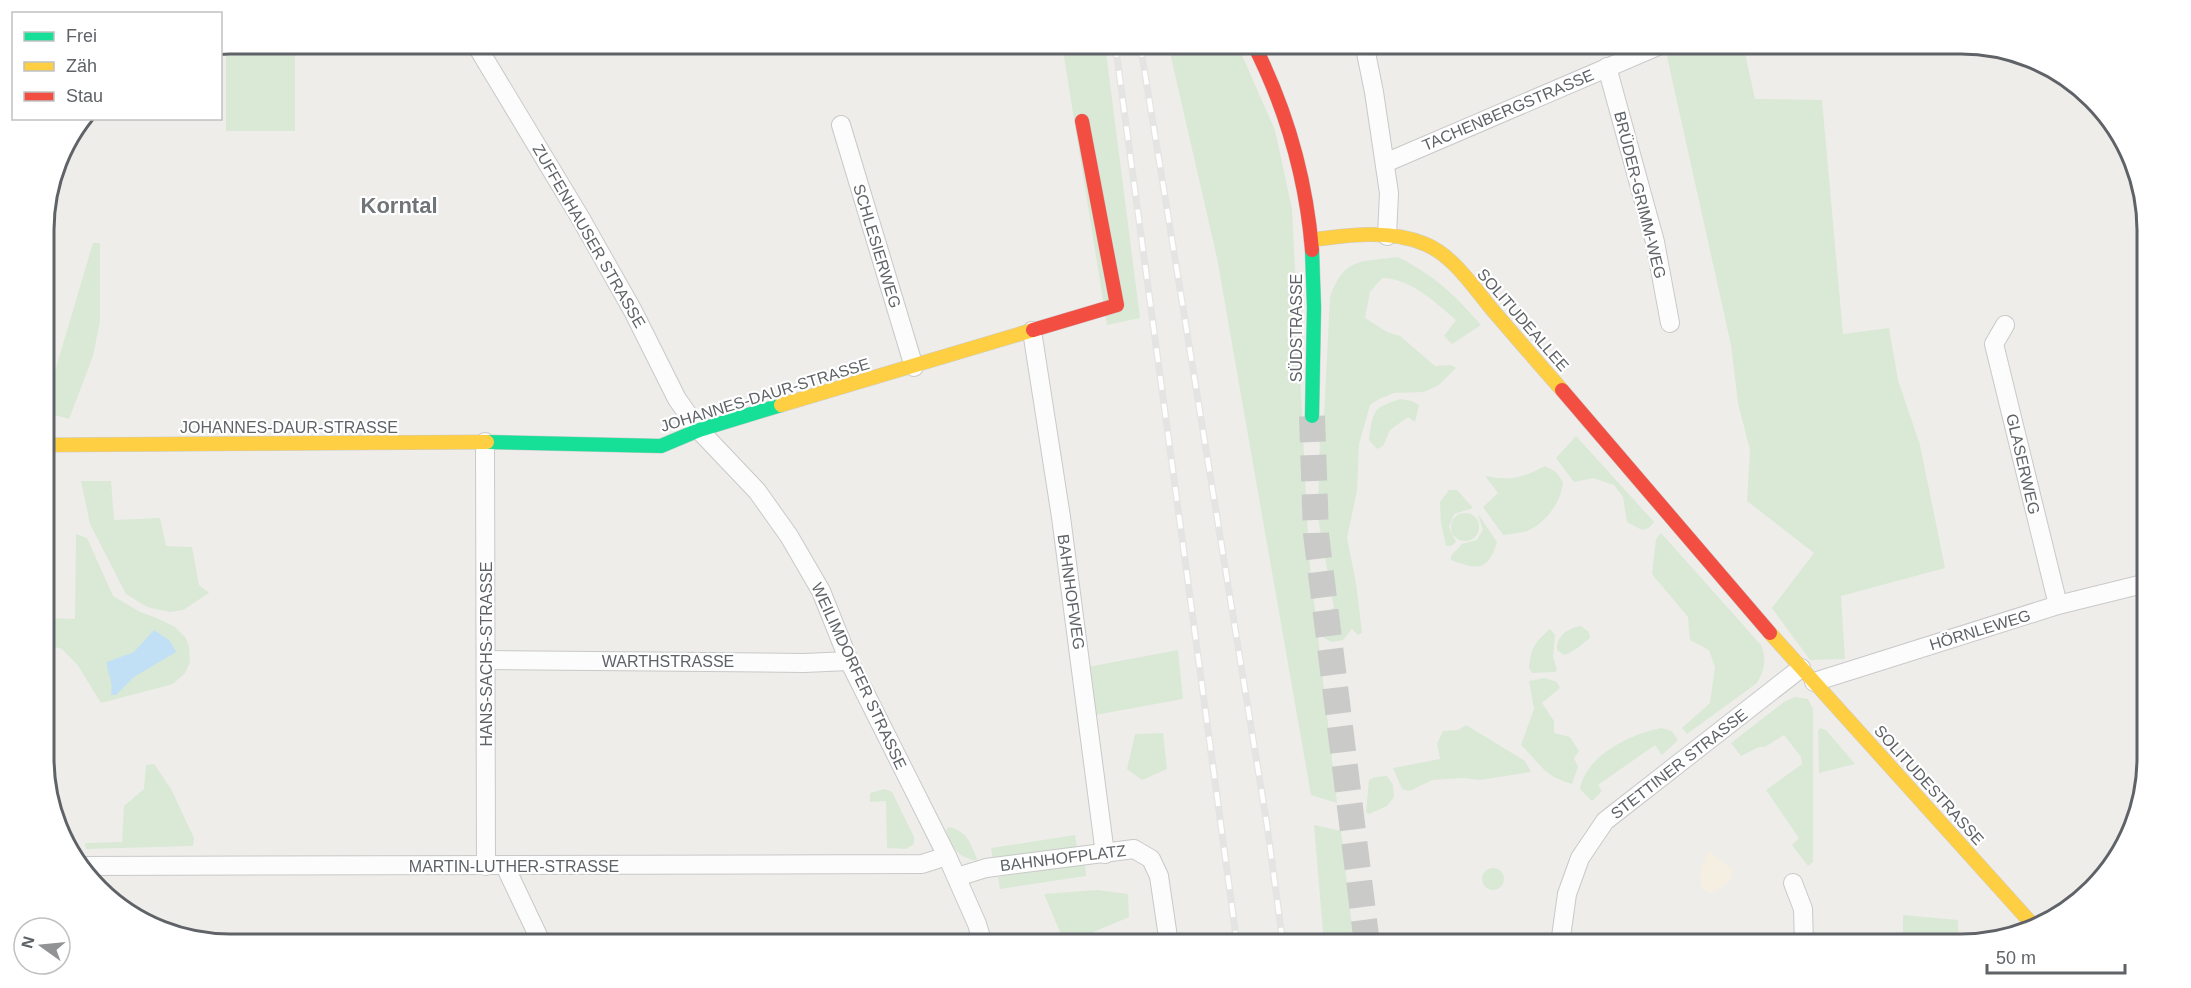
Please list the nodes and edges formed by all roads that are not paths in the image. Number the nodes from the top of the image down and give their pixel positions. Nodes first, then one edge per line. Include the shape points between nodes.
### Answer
1 (481, 54) edge
2 (1257, 54) edge
3 (1366, 54) edge
4 (1617, 57) edge
5 (1082, 121) dead end
6 (840, 125) dead end
7 (1385, 163) junction
8 (1387, 236) junction
9 (1311, 240) junction
10 (1670, 323) dead end
11 (2005, 325) dead end
12 (1032, 331) junction
13 (914, 367) junction
14 (1312, 416) tunnel mouth
15 (699, 430) junction
16 (485, 442) junction
17 (54, 445) edge
18 (2137, 585) edge
19 (2058, 605) junction
20 (487, 660) junction
21 (849, 661) junction
22 (1801, 668) junction
23 (1814, 682) junction
24 (1106, 854) junction
25 (947, 856) junction
26 (91, 866) edge
27 (486, 866) junction
28 (505, 866) junction
29 (957, 877) junction
30 (1793, 884) dead end
31 (2029, 920) edge
32 (537, 934) edge
33 (979, 934) edge
34 (1168, 934) edge
35 (1561, 934) edge
36 (1804, 934) edge

1 - 15 street, ZUFFENHAUSER STRASSE via 587,228 677,399
2 - 9 main road via 1271,80 1292,141
3 - 7 street
4 - 7 street, TACHENBERGSTRASSE
4 - 10 street, BRÜDER-GRIMM-WEG
5 - 12 main road, JOHANNES-DAUR-STRASSE via 1117,305
6 - 13 street, SCHLESIERWEG
7 - 8 street via 1389,193
8 - 9 main road, SOLITUDEALLEE
8 - 22 main road, SOLITUDEALLEE via 1428,245 1459,270
9 - 14 main road, SÜDSTRASSE
11 - 19 street, GLASERWEG via 1994,344
12 - 13 main road, JOHANNES-DAUR-STRASSE
12 - 24 street, BAHNHOFWEG
13 - 15 main road, JOHANNES-DAUR-STRASSE
15 - 16 main road, JOHANNES-DAUR-STRASSE via 661,446
15 - 21 street, WEILIMDORFER STRASSE via 757,492 789,536 821,591
16 - 17 main road, JOHANNES-DAUR-STRASSE
16 - 20 street, HANS-SACHS-STRASSE
18 - 19 street, HÖRNLEWEG
19 - 23 street, HÖRNLEWEG
20 - 21 street, WARTHSTRASSE
20 - 27 street, HANS-SACHS-STRASSE
21 - 25 street, WEILIMDORFER STRASSE
22 - 23 main road, SOLITUDESTRASSE
22 - 35 street, STETTINER STRASSE via 1605,821 1580,858 1567,894
23 - 31 main road, SOLITUDESTRASSE
24 - 29 street, BAHNHOFPLATZ via 986,868
24 - 34 street, BAHNHOFPLATZ via 1134,849 1151,859 1159,876
25 - 28 street, MARTIN-LUTHER-STRASSE via 922,864
25 - 29 street, WEILIMDORFER STRASSE
26 - 27 street, MARTIN-LUTHER-STRASSE
27 - 28 street, MARTIN-LUTHER-STRASSE
28 - 32 street
29 - 33 street, WEILIMDORFER STRASSE
30 - 36 street via 1803,909

